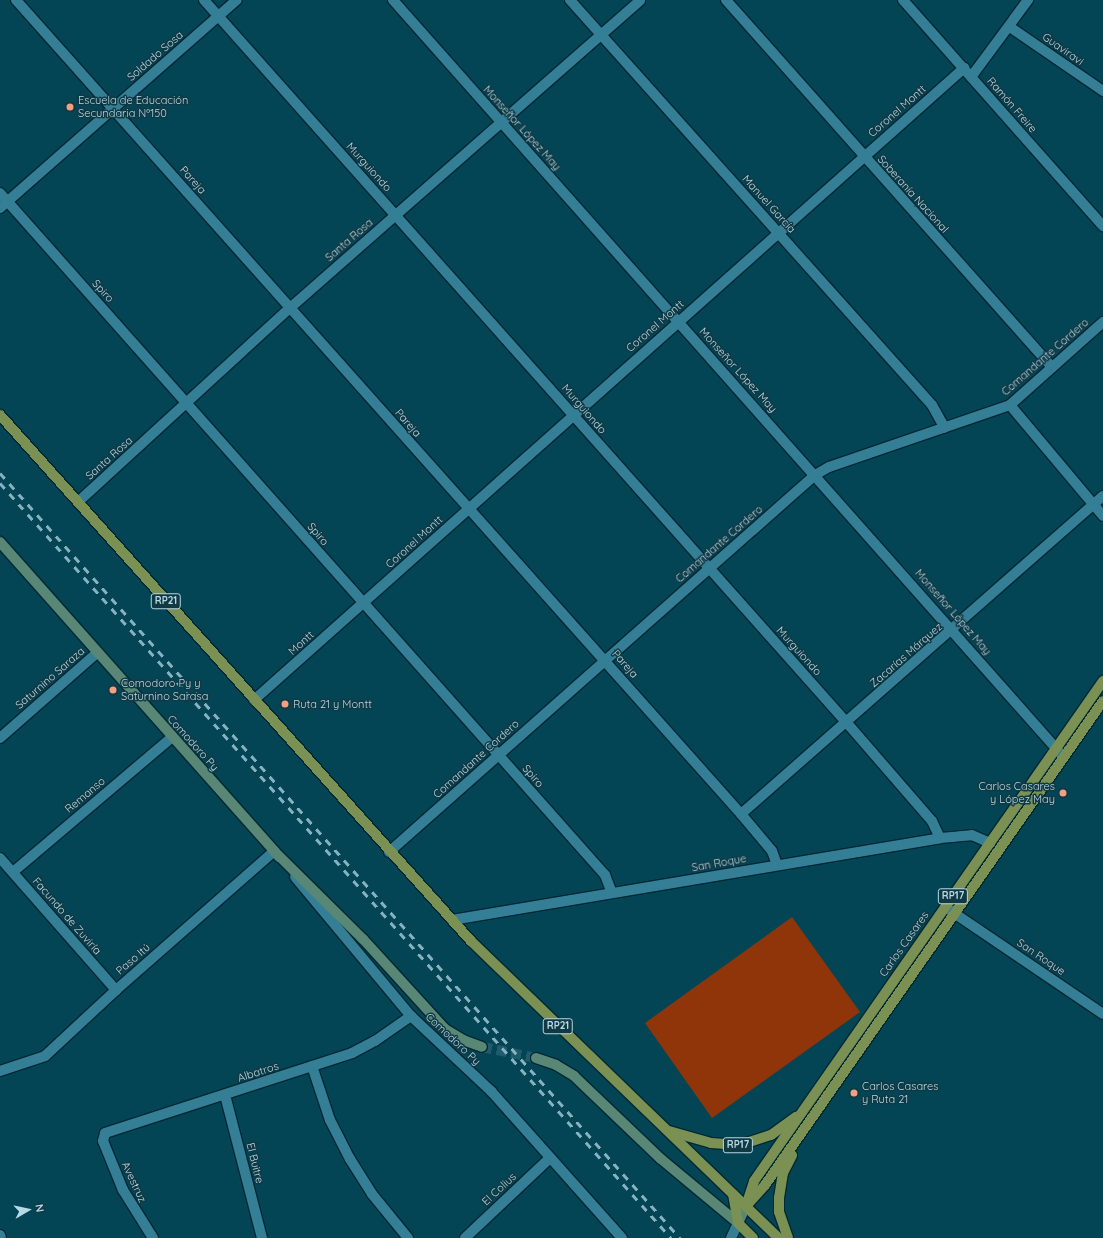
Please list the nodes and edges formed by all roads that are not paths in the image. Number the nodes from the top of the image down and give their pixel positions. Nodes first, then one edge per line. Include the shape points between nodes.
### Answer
1 (16, 0) edge
2 (204, 0) edge
3 (237, 0) edge
4 (393, 0) edge
5 (570, 0) edge
6 (640, 0) edge
7 (726, 0) edge
8 (903, 0) edge
9 (1028, 0) edge
10 (218, 16) junction
11 (1010, 27) junction
12 (600, 34) junction
13 (964, 68) junction
14 (971, 76) junction
15 (1103, 91) edge
16 (114, 108) junction
17 (500, 122) junction
18 (863, 157) junction
19 (0, 193) edge
20 (4, 205) edge
21 (396, 215) junction
22 (1103, 226) edge
23 (778, 233) junction
24 (290, 308) junction
25 (679, 321) junction
26 (1103, 322) edge
27 (1052, 367) junction
28 (187, 404) junction
29 (1010, 405) junction
30 (0, 415) edge
31 (572, 415) junction
32 (945, 428) junction
33 (815, 475) junction
34 (1103, 496) edge
35 (78, 502) junction
36 (1094, 505) junction
37 (468, 510) junction
38 (1103, 516) edge
39 (2, 548) edge
40 (709, 569) junction
41 (363, 603) junction
42 (953, 630) junction
43 (98, 652) junction
44 (605, 660) junction
45 (1103, 681) edge
46 (254, 700) junction
47 (1103, 701) edge
48 (847, 723) junction
49 (172, 737) junction
50 (0, 738) edge
51 (1060, 753) junction
52 (498, 755) junction
53 (741, 814) junction
54 (940, 838) junction
55 (990, 843) junction
56 (274, 851) junction
57 (390, 852) junction
58 (0, 858) edge
59 (777, 865) junction
60 (13, 872) junction
61 (612, 893) junction
62 (945, 907) junction
63 (955, 914) junction
64 (452, 920) junction
65 (116, 990) junction
66 (1103, 1014) edge
67 (411, 1016) junction
68 (482, 1047) tunnel mouth
69 (536, 1058) tunnel mouth
70 (312, 1066) junction
71 (0, 1071) edge
72 (225, 1095) junction
73 (802, 1112) junction
74 (808, 1123) junction
75 (667, 1131) junction
76 (105, 1133) joint
77 (550, 1158) junction
78 (733, 1194) junction
79 (746, 1206) junction
80 (738, 1223) junction
81 (0, 1235) edge
82 (1, 1238) edge
83 (153, 1238) edge
84 (262, 1238) edge
85 (408, 1238) edge
86 (465, 1238) edge
87 (622, 1238) edge
88 (730, 1238) edge
89 (753, 1238) edge
90 (779, 1238) edge
91 (788, 1238) edge

1 - 16 street, Pareja
2 - 10 street, Murguiondo
3 - 10 street, Soldado Sosa
4 - 17 street, Monseñor López May
5 - 12 street, Manuel García
6 - 12 street, Santa Rosa
7 - 18 street, Soberanía Nacional
8 - 13 street, Ramón Freire
9 - 11 street
10 - 16 street, Soldado Sosa
10 - 21 street, Murguiondo
11 - 14 street
11 - 15 street, Guaviravi
12 - 17 street, Santa Rosa
12 - 23 street, Manuel García
13 - 14 street, Ramón Freire
13 - 18 street, Coronel Montt
14 - 22 street, Ramón Freire
16 - 20 street, Soldado Sosa
16 - 24 street, Pareja
17 - 21 street, Santa Rosa
17 - 25 street, Monseñor López May
18 - 23 street, Coronel Montt
18 - 27 street, Soberanía Nacional
19 - 20 street, Spiro
20 - 28 street, Spiro
21 - 24 street, Santa Rosa
21 - 31 street, Murguiondo
23 - 25 street, Coronel Montt
23 - 32 street, Manuel García via 932,404
24 - 28 street, Santa Rosa
24 - 37 street, Pareja
25 - 31 street, Coronel Montt
25 - 33 street, Monseñor López May
26 - 27 street, Comandante Cordero
27 - 29 street, Comandante Cordero
28 - 35 street, Santa Rosa
28 - 41 street, Spiro
29 - 32 street, Comandante Cordero
29 - 36 street
30 - 35 main road, RP21
31 - 37 street, Coronel Montt
31 - 40 street, Murguiondo
32 - 33 street, Comandante Cordero via 829,467
33 - 40 street, Comandante Cordero
33 - 42 street, Monseñor López May
34 - 36 street, Zacarías Márquez
35 - 46 main road, RP21
36 - 38 street
36 - 42 street, Zacarías Márquez
37 - 41 street, Coronel Montt
37 - 44 street, Pareja
39 - 43 main road, Comodoro Py
40 - 44 street, Comandante Cordero
40 - 48 street, Murguiondo
41 - 46 street, Montt
41 - 52 street, Spiro
42 - 48 street, Zacarías Márquez
42 - 51 street, Monseñor López May
43 - 49 main road, Comodoro Py
43 - 50 street, Saturnino Saraza
44 - 52 street, Comandante Cordero
44 - 53 street, Pareja
45 - 51 main road, Carlos Casares / RP17
46 - 57 main road, RP21
47 - 51 main road, Carlos Casares / RP17
48 - 53 street, Zacarías Márquez
48 - 54 street, Murguiondo via 932,821
49 - 56 main road, Comodoro Py
49 - 60 street, Remanso
51 - 55 main road, Carlos Casares / RP17
51 - 63 main road, Carlos Casares / RP17
52 - 57 street, Comandante Cordero
52 - 61 street, Spiro via 605,875
53 - 59 street, Pareja via 772,851
54 - 55 street, San Roque via 972,835
54 - 59 street, San Roque
55 - 62 main road, Carlos Casares / RP17
56 - 65 street, Paso Itú
56 - 67 street, Comodoro Py
56 - 68 main road, Comodoro Py via 363,939 445,1029 463,1040
57 - 64 main road, RP21
58 - 60 street, Facundo de Zuviría
59 - 61 street, San Roque
60 - 65 street, Facundo de Zuviría
61 - 64 street, San Roque
62 - 63 street, San Roque
62 - 73 main road, Carlos Casares / RP17
63 - 66 street, San Roque
63 - 74 main road, Carlos Casares / RP17
64 - 75 main road, RP21
65 - 71 street, Paso Itú via 45,1056
67 - 70 street, Albatros via 375,1041
67 - 77 street, Comodoro Py via 491,1091
69 - 80 main road via 556,1065 579,1080 661,1159
70 - 72 street, Albatros
70 - 85 street via 330,1120 350,1159 372,1194
72 - 76 street, Albatros
72 - 84 street, El Buitre
73 - 75 main road, RP17 via 771,1135 740,1145 719,1145
73 - 79 main road, Carlos Casares / RP17 via 754,1181
74 - 79 main road, Carlos Casares / RP17 via 765,1185
74 - 91 main road, RP17 via 780,1186 779,1212
75 - 78 main road, RP21
76 - 83 street, Avestruz via 103,1141 123,1190
77 - 86 street, El Colius
77 - 87 street, Comodoro Py
78 - 79 main road, RP21
78 - 80 main road
79 - 80 main road, Carlos Casares / RP17
79 - 90 main road, RP21
80 - 88 street, Carlos Casares
80 - 89 main road
81 - 82 street

